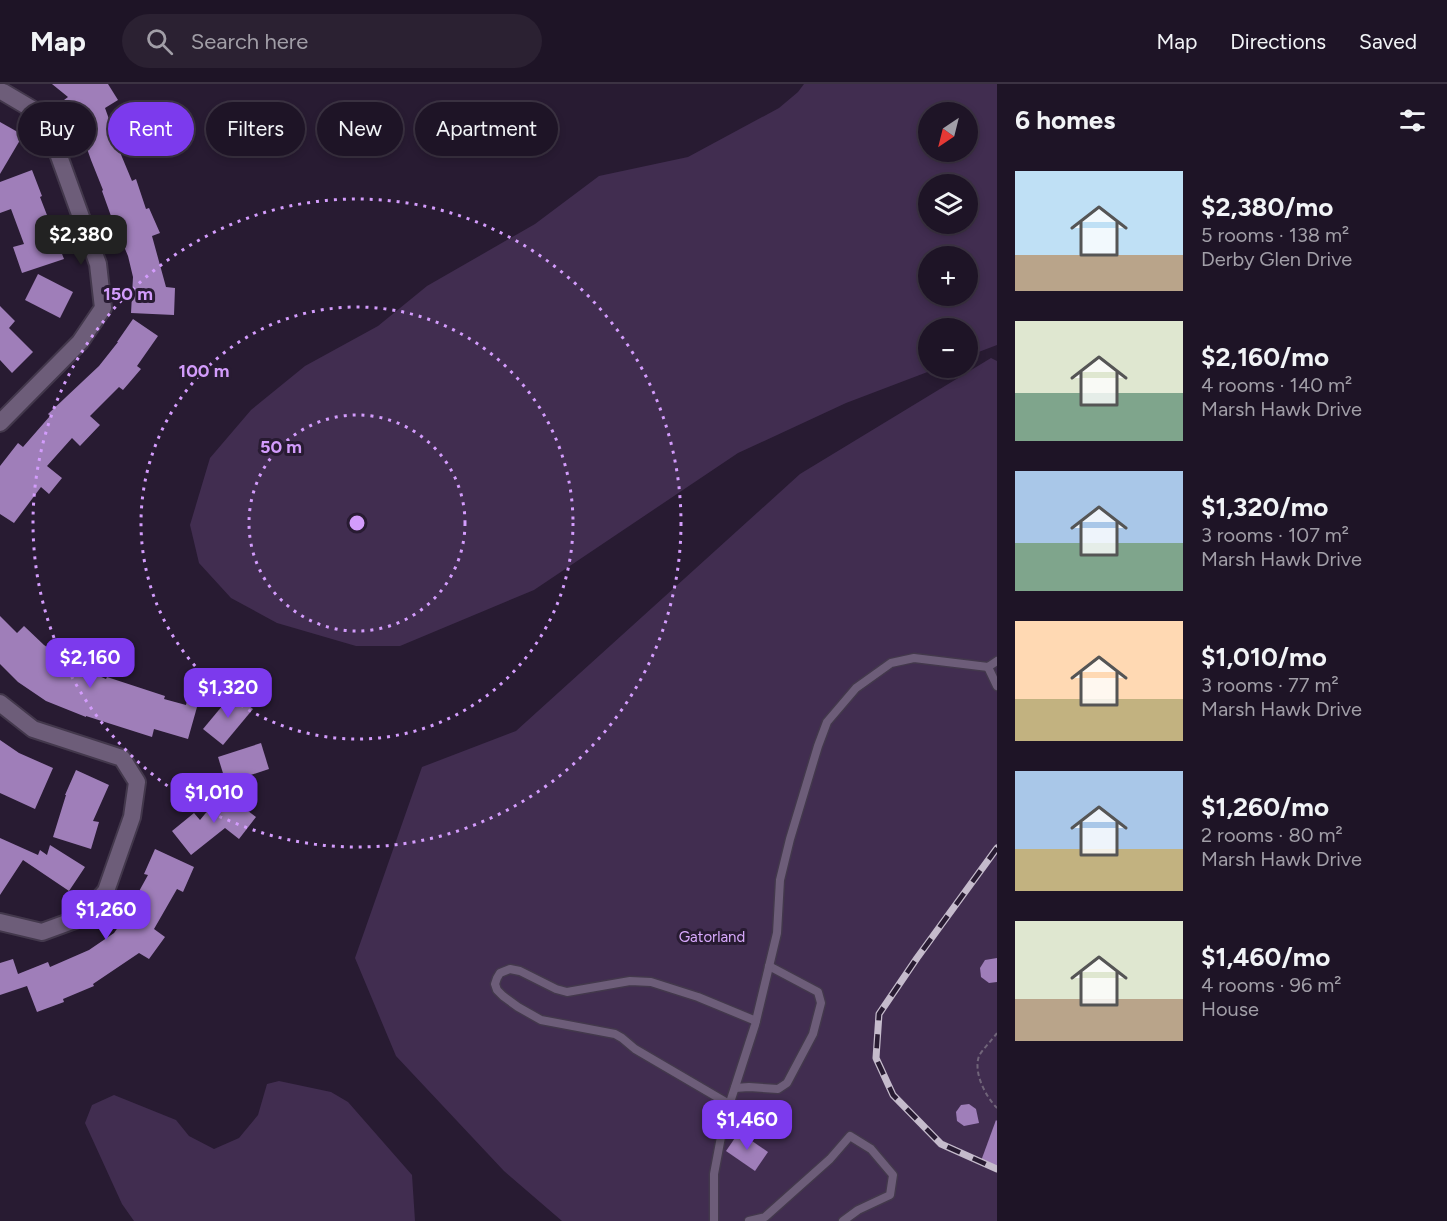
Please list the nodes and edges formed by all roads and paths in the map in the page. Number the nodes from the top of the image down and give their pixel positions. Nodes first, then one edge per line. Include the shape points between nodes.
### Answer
1 (0, 91) edge
2 (3, 414) edge
3 (997, 661) edge
4 (988, 667) junction
5 (997, 687) edge
6 (0, 703) edge
7 (0, 922) edge
8 (769, 966) junction
9 (756, 1021) junction
10 (997, 1034) edge
11 (735, 1088) junction
12 (729, 1104) junction
13 (997, 1108) edge
14 (766, 1219) edge
15 (714, 1221) edge
16 (749, 1221) edge
17 (843, 1221) edge

1 - 2 street via 37,112 55,144 98,264 103,308 80,342
3 - 4 lane
4 - 5 lane
4 - 8 lane via 914,658 891,663 856,688 828,722 780,880 777,933
6 - 7 street via 33,729 122,758 137,782 132,817 106,891 83,917 42,932
8 - 9 lane
8 - 11 lane via 818,992 820,1003 813,1034 787,1083 778,1089
9 - 11 lane
9 - 12 lane via 651,982 630,981 567,992 510,969 495,984 497,990 529,1014 541,1020 615,1034
10 - 13 path via 979,1056 978,1074 988,1099
11 - 12 lane
12 - 15 lane via 714,1174
14 - 16 lane
14 - 17 lane via 850,1136 871,1149 893,1175 890,1195

